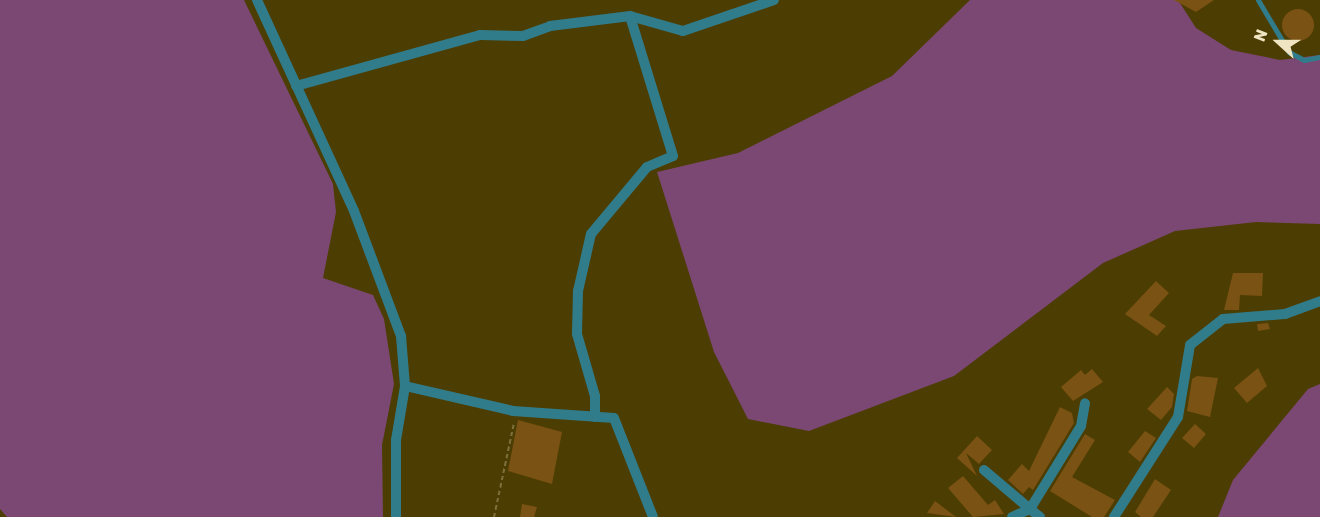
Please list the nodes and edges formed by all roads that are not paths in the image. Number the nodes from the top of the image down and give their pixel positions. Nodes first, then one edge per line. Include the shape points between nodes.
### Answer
1 (257, 0) edge
2 (774, 0) edge
3 (1258, 0) edge
4 (630, 16) junction
5 (1320, 57) edge
6 (296, 86) junction
7 (1320, 301) edge
8 (405, 386) junction
9 (1085, 403) dead end
10 (595, 417) junction
11 (984, 470) dead end
12 (1030, 509) junction
13 (396, 517) edge
14 (653, 517) edge
15 (1012, 517) edge
16 (1040, 517) edge
17 (1114, 517) edge

1 - 6 street
2 - 4 street via 683,31
3 - 5 lane via 1289,52 1304,60
4 - 6 street via 550,26 523,36 480,35
4 - 10 street via 673,156 647,167 591,234 578,291 577,334 595,396
6 - 8 street via 354,211 401,336
7 - 17 street via 1285,314 1223,319 1191,345 1178,417
8 - 10 street via 516,411
8 - 13 street via 396,440
9 - 12 street via 1081,426
10 - 14 street via 614,418
11 - 12 street
12 - 15 street
12 - 16 street

